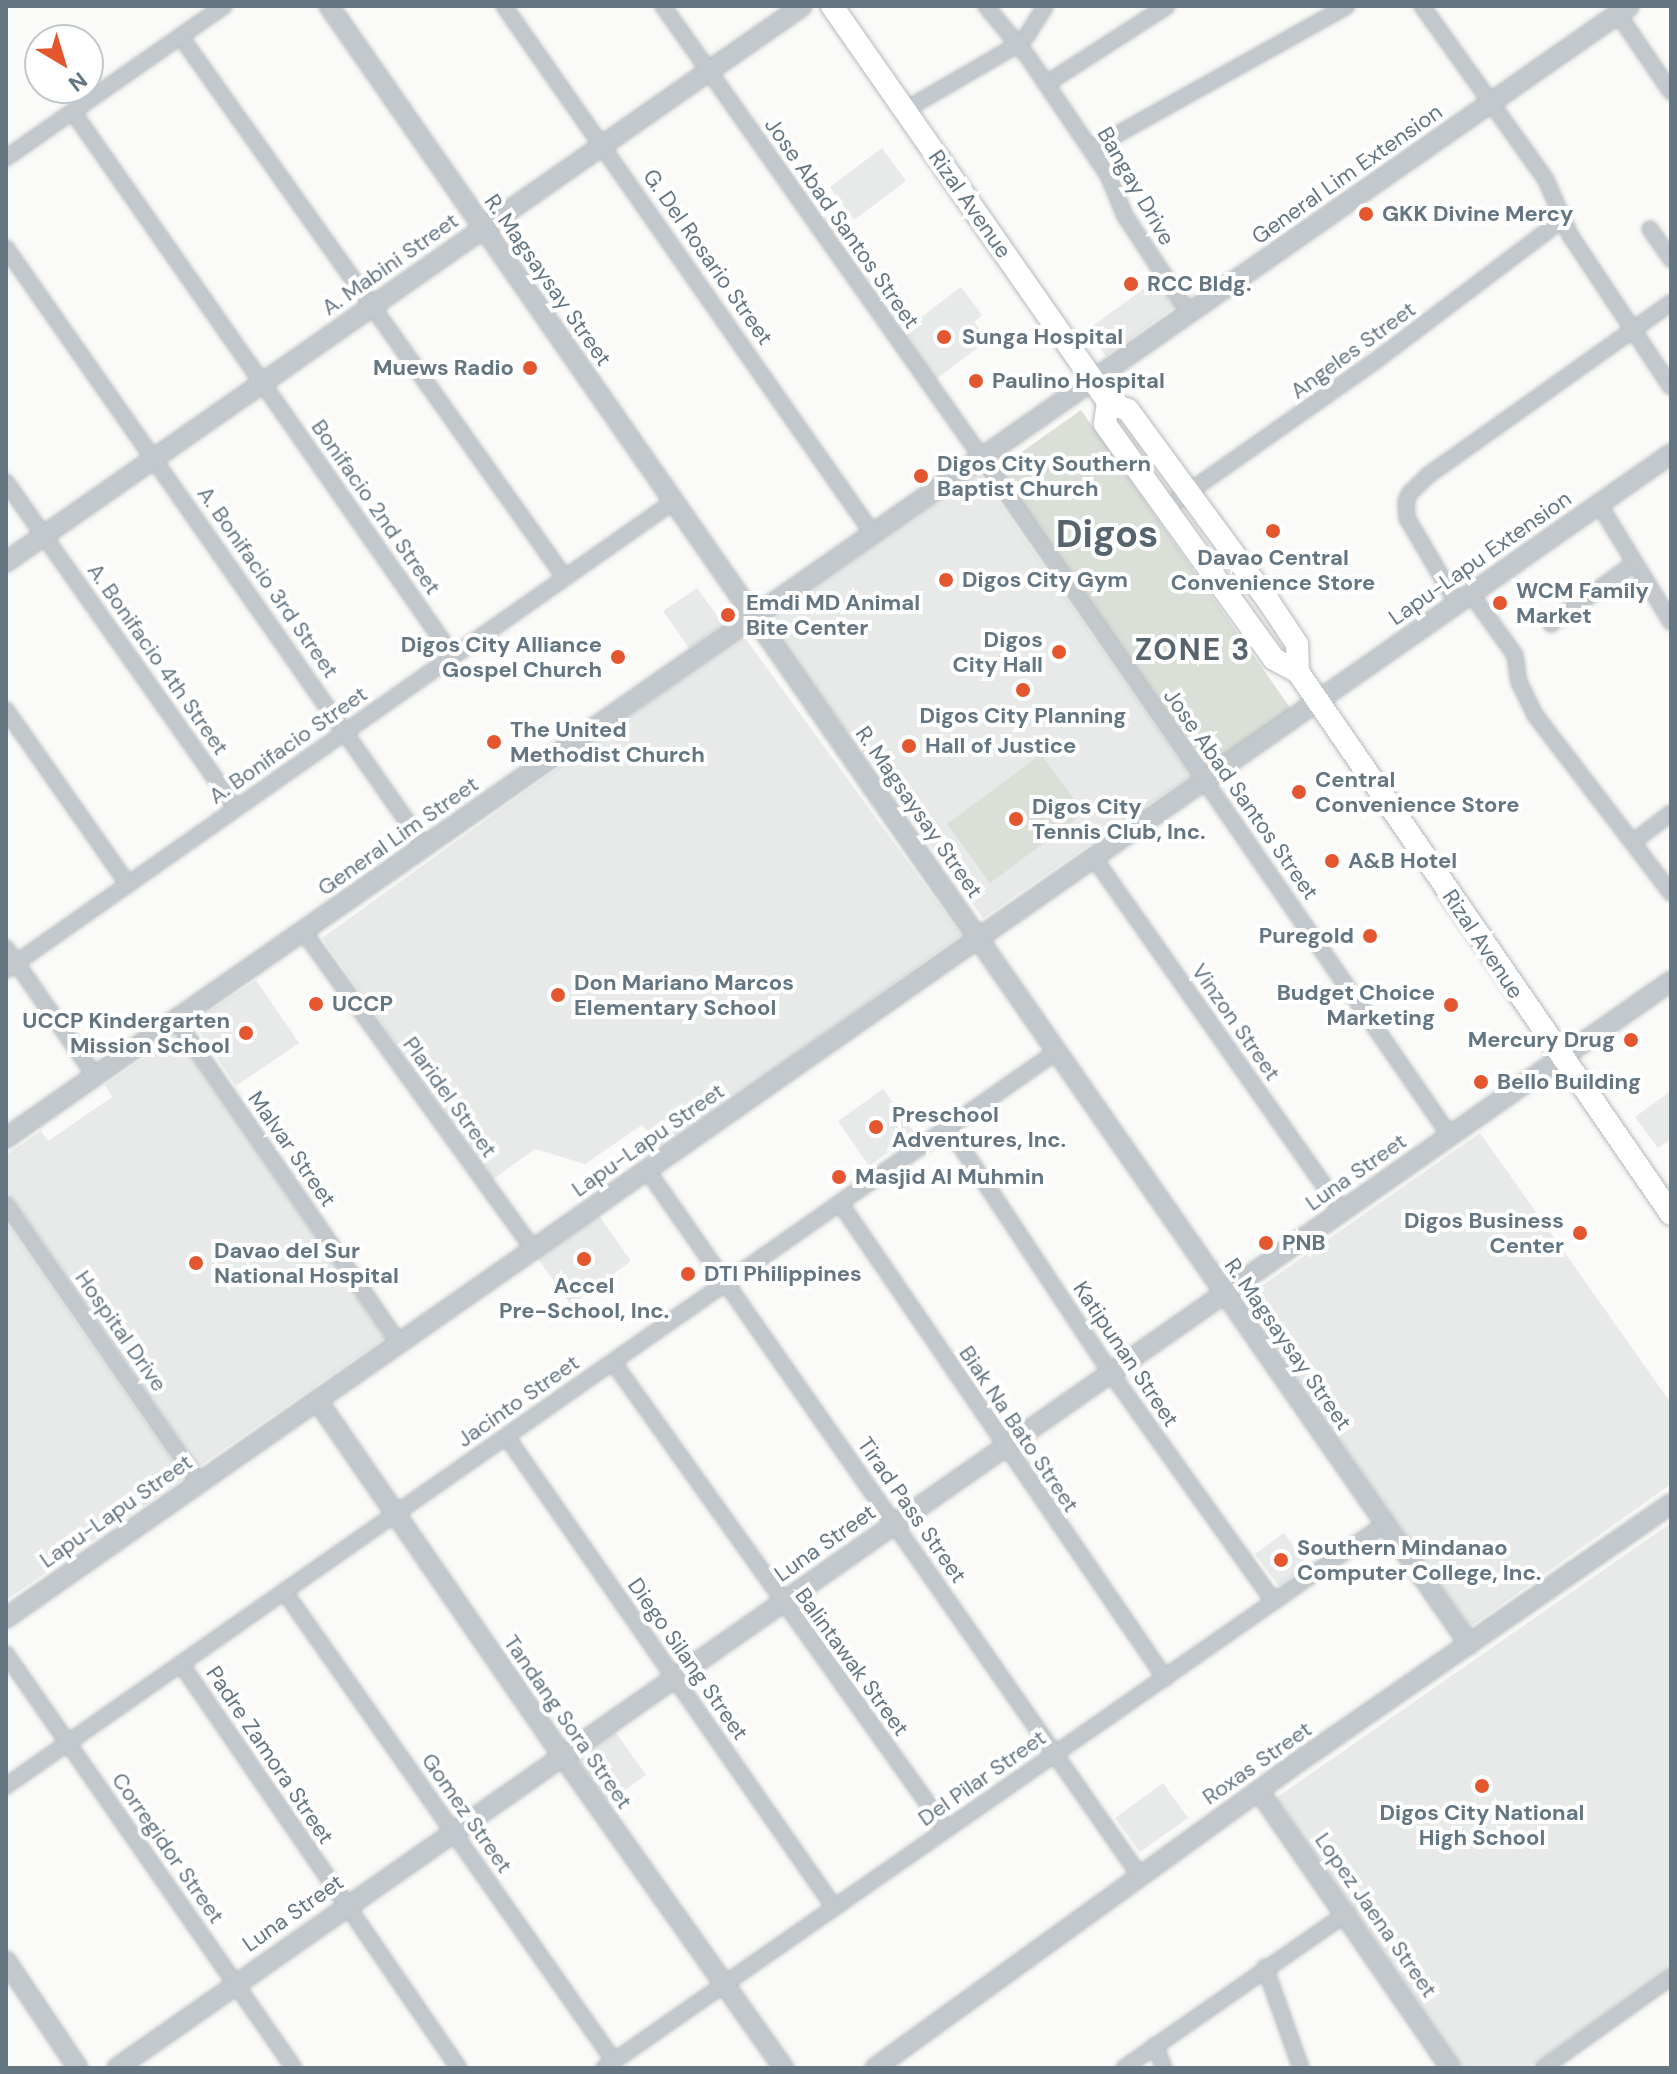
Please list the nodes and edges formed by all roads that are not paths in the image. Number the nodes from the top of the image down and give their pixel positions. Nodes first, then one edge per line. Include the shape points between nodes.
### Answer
1 (224, 6) edge
2 (329, 6) edge
3 (504, 6) edge
4 (663, 6) edge
5 (802, 6) edge
6 (832, 6) edge
7 (986, 6) edge
8 (1045, 6) edge
9 (1167, 6) edge
10 (1347, 6) edge
11 (1422, 6) edge
12 (1623, 10) edge
13 (181, 37) junction
14 (1017, 45) junction
15 (708, 72) junction
16 (1046, 84) junction
17 (1671, 92) edge
18 (1490, 103) junction
19 (905, 110) junction
20 (73, 112) junction
21 (604, 145) junction
22 (1091, 149) junction
23 (6, 158) edge
24 (1562, 220) junction
25 (483, 229) junction
26 (1650, 229) dead end
27 (6, 248) edge
28 (1671, 259) edge
29 (1671, 303) edge
30 (374, 305) junction
31 (1189, 313) junction
32 (1632, 330) junction
33 (1093, 381) junction
34 (262, 383) junction
35 (1671, 387) edge
36 (1108, 402) junction
37 (1671, 454) edge
38 (154, 458) junction
39 (982, 458) junction
40 (6, 482) edge
41 (1189, 492) junction
42 (673, 502) junction
43 (1599, 504) junction
44 (1166, 508) junction
45 (1217, 530) junction
46 (873, 534) junction
47 (45, 535) junction
48 (1194, 547) junction
49 (6, 562) edge
50 (1633, 564) junction
51 (565, 578) junction
52 (1464, 598) junction
53 (754, 617) junction
54 (1671, 622) edge
55 (1551, 624) dead end
56 (453, 656) junction
57 (1298, 672) junction
58 (1317, 702) junction
59 (6, 710) edge
60 (345, 732) junction
61 (1205, 780) junction
62 (236, 808) junction
63 (1671, 813) edge
64 (1633, 842) junction
65 (425, 847) junction
66 (1094, 858) junction
67 (128, 884) junction
68 (1671, 893) edge
69 (303, 931) junction
70 (978, 939) junction
71 (6, 948) edge
72 (11, 966) edge
73 (1671, 981) edge
74 (176, 1020) junction
75 (1056, 1052) junction
76 (1561, 1058) junction
77 (95, 1076) junction
78 (948, 1127) junction
79 (1450, 1136) junction
80 (6, 1138) edge
81 (647, 1170) junction
82 (840, 1203) junction
83 (6, 1204) edge
84 (1342, 1211) junction
85 (1671, 1214) edge
86 (533, 1249) junction
87 (726, 1282) junction
88 (1223, 1294) junction
89 (399, 1343) junction
90 (613, 1362) junction
91 (1110, 1372) junction
92 (317, 1400) junction
93 (506, 1436) junction
94 (1004, 1447) junction
95 (199, 1483) junction
96 (1671, 1504) edge
97 (395, 1514) junction
98 (894, 1523) junction
99 (1385, 1524) junction
100 (284, 1591) junction
101 (781, 1602) junction
102 (1274, 1602) junction
103 (6, 1618) edge
104 (1469, 1644) junction
105 (6, 1654) edge
106 (181, 1664) junction
107 (673, 1677) junction
108 (1165, 1678) junction
109 (68, 1743) junction
110 (1055, 1754) junction
111 (562, 1755) junction
112 (6, 1786) edge
113 (1259, 1791) junction
114 (946, 1829) junction
115 (453, 1831) junction
116 (1140, 1876) junction
117 (346, 1906) junction
118 (834, 1907) junction
119 (1347, 1913) junction
120 (7, 1964) edge
121 (1265, 1967) junction
122 (1671, 1977) edge
123 (235, 1983) junction
124 (725, 1983) junction
125 (1155, 2045) junction
126 (609, 2064) edge
127 (78, 2068) edge
128 (117, 2068) edge
129 (294, 2068) edge
130 (459, 2068) edge
131 (784, 2068) edge
132 (875, 2068) edge
133 (1124, 2068) edge
134 (1164, 2068) edge
135 (1301, 2068) edge
136 (1451, 2068) edge
137 (1543, 2068) edge

1 - 13 street
2 - 25 street, R. Magsaysay Street
3 - 21 street, G. Del Rosario Street
4 - 15 street, Jose Abad Santos Street
5 - 15 street, A. Mabini Street
6 - 19 main road, Rizal Avenue
7 - 14 street, Bangay Drive
8 - 14 street
9 - 16 street
10 - 22 street
11 - 18 street
12 - 17 street
12 - 18 street, General Lim Extension
13 - 20 street
13 - 30 street
14 - 16 street, Bangay Drive
14 - 19 street
15 - 21 street, A. Mabini Street
15 - 39 street, Jose Abad Santos Street
16 - 22 street, Bangay Drive
18 - 24 street via 1546,180
18 - 31 street, General Lim Extension
19 - 33 main road, Rizal Avenue
20 - 23 street
20 - 34 street, Bonifacio 2nd Street
21 - 25 street, A. Mabini Street
21 - 46 street, G. Del Rosario Street
22 - 31 street, Bangay Drive via 1125,216
24 - 32 street
24 - 41 street, Angeles Street via 1362,371
25 - 30 street, A. Mabini Street
25 - 42 street, R. Magsaysay Street
26 - 28 street
27 - 38 street, A. Bonifacio 3rd Street
29 - 32 street
30 - 34 street, A. Mabini Street
30 - 51 street
31 - 33 street, General Lim Extension
32 - 35 street
32 - 52 street via 1410,493 1407,518
33 - 36 main road, Rizal Avenue
33 - 39 street, General Lim Street
34 - 38 street, A. Mabini Street
34 - 56 street, Bonifacio 2nd Street
36 - 41 main road, Rizal Avenue via 1128,410
36 - 44 main road, Rizal Avenue via 1105,424
37 - 43 street, Lapu-Lapu Extension
38 - 47 street, A. Mabini Street
38 - 60 street, A. Bonifacio 3rd Street
39 - 46 street, General Lim Street
39 - 61 street, Jose Abad Santos Street
40 - 47 street, A. Bonifacio 4th Street
41 - 44 street, Angeles Street
41 - 45 main road, Rizal Avenue
42 - 51 street, A. Bonifacio Street
42 - 53 street, R. Magsaysay Street
43 - 50 street
43 - 52 street, Lapu-Lapu Extension
44 - 48 main road, Rizal Avenue
45 - 48 main road
45 - 57 main road, Rizal Avenue via 1297,644
46 - 53 street, General Lim Street
47 - 49 street, A. Mabini Street
47 - 62 street, A. Bonifacio 4th Street
48 - 57 main road, Rizal Avenue via 1274,659
50 - 54 street
50 - 55 street
51 - 56 street, A. Bonifacio Street
52 - 58 street, Lapu-Lapu Extension
52 - 64 street via 1515,655 1530,708
53 - 65 street, General Lim Street
53 - 70 street, R. Magsaysay Street
56 - 60 street, A. Bonifacio Street
57 - 58 main road, Rizal Avenue
58 - 61 street, Lapu-Lapu Street
58 - 76 main road, Rizal Avenue
59 - 67 street
60 - 62 street, A. Bonifacio Street
60 - 65 street, A. Bonifacio 3rd Street
61 - 66 street, Lapu-Lapu Street
61 - 79 street, Jose Abad Santos Street
62 - 67 street, A. Bonifacio Street
63 - 64 street
64 - 68 street
65 - 69 street, General Lim Street
66 - 70 street, Lapu-Lapu Street
66 - 84 street, Vinzon Street
67 - 72 street, A. Bonifacio Street
69 - 74 street, General Lim Street
69 - 86 street, Plaridel Street
70 - 75 street, R. Magsaysay Street
70 - 81 street, Lapu-Lapu Street
71 - 72 street
72 - 77 street
73 - 76 street, Luna Street
74 - 77 street, General Lim Street
74 - 89 street, Malvar Street
75 - 78 street, Jacinto Street
75 - 88 street, R. Magsaysay Street
76 - 79 street, Luna Street
76 - 85 main road, Rizal Avenue
77 - 80 street, General Lim Street
78 - 82 street, Jacinto Street
78 - 91 street, Katipunan Street
79 - 84 street, Luna Street
81 - 86 street, Lapu-Lapu Street
81 - 87 street, Tirad Pass Street
82 - 87 street, Jacinto Street
82 - 94 street, Biak Na Bato Street
83 - 95 street, Hospital Drive
84 - 88 street, Luna Street
86 - 89 street, Lapu-Lapu Street
87 - 90 street, Jacinto Street
87 - 98 street, Tirad Pass Street
88 - 91 street, Luna Street
88 - 99 street, R. Magsaysay Street
89 - 92 street, Lapu-Lapu Street
90 - 93 street, Jacinto Street
90 - 101 street, Balintawak Street
91 - 94 street, Luna Street
91 - 102 street, Katipunan Street
92 - 95 street, Lapu-Lapu Street
92 - 97 street, Tandang Sora Street
93 - 97 street, Jacinto Street
93 - 107 street, Diego Silang Street
94 - 98 street, Luna Street
94 - 108 street, Biak Na Bato Street
95 - 103 street, Lapu-Lapu Street
96 - 104 street, Roxas Street
97 - 100 street, Jacinto Street
97 - 111 street, Tandang Sora Street
98 - 101 street, Luna Street
98 - 110 street, Tirad Pass Street
99 - 102 street, Del Pilar Street
99 - 104 street, R. Magsaysay Street
100 - 106 street, Jacinto Street
100 - 115 street, Gomez Street
101 - 107 street, Luna Street
101 - 114 street, Balintawak Street
102 - 108 street, Del Pilar Street
104 - 113 street, Roxas Street
105 - 109 street, Corregidor Street
106 - 109 street, Jacinto Street
106 - 117 street, Padre Zamora Street
107 - 111 street, Luna Street
107 - 118 street, Diego Silang Street
108 - 110 street, Del Pilar Street
109 - 112 street, Jacinto Street
109 - 123 street, Corregidor Street
110 - 114 street, Del Pilar Street
110 - 116 street, Tirad Pass Street
111 - 115 street, Luna Street
111 - 124 street, Tandang Sora Street
113 - 116 street, Roxas Street
113 - 119 street, Lopez Jaena Street
114 - 118 street, Del Pilar Street
115 - 117 street, Luna Street
115 - 126 street, Gomez Street
116 - 132 street, Roxas Street
117 - 123 street, Luna Street
117 - 130 street, Padre Zamora Street
118 - 124 street, Del Pilar Street
119 - 121 street
119 - 136 street, Lopez Jaena Street
120 - 127 street
121 - 125 street
121 - 135 street
122 - 137 street
123 - 128 street, Luna Street
123 - 129 street, Corregidor Street
124 - 126 street, Del Pilar Street
124 - 131 street, Tandang Sora Street
125 - 133 street
125 - 134 street

